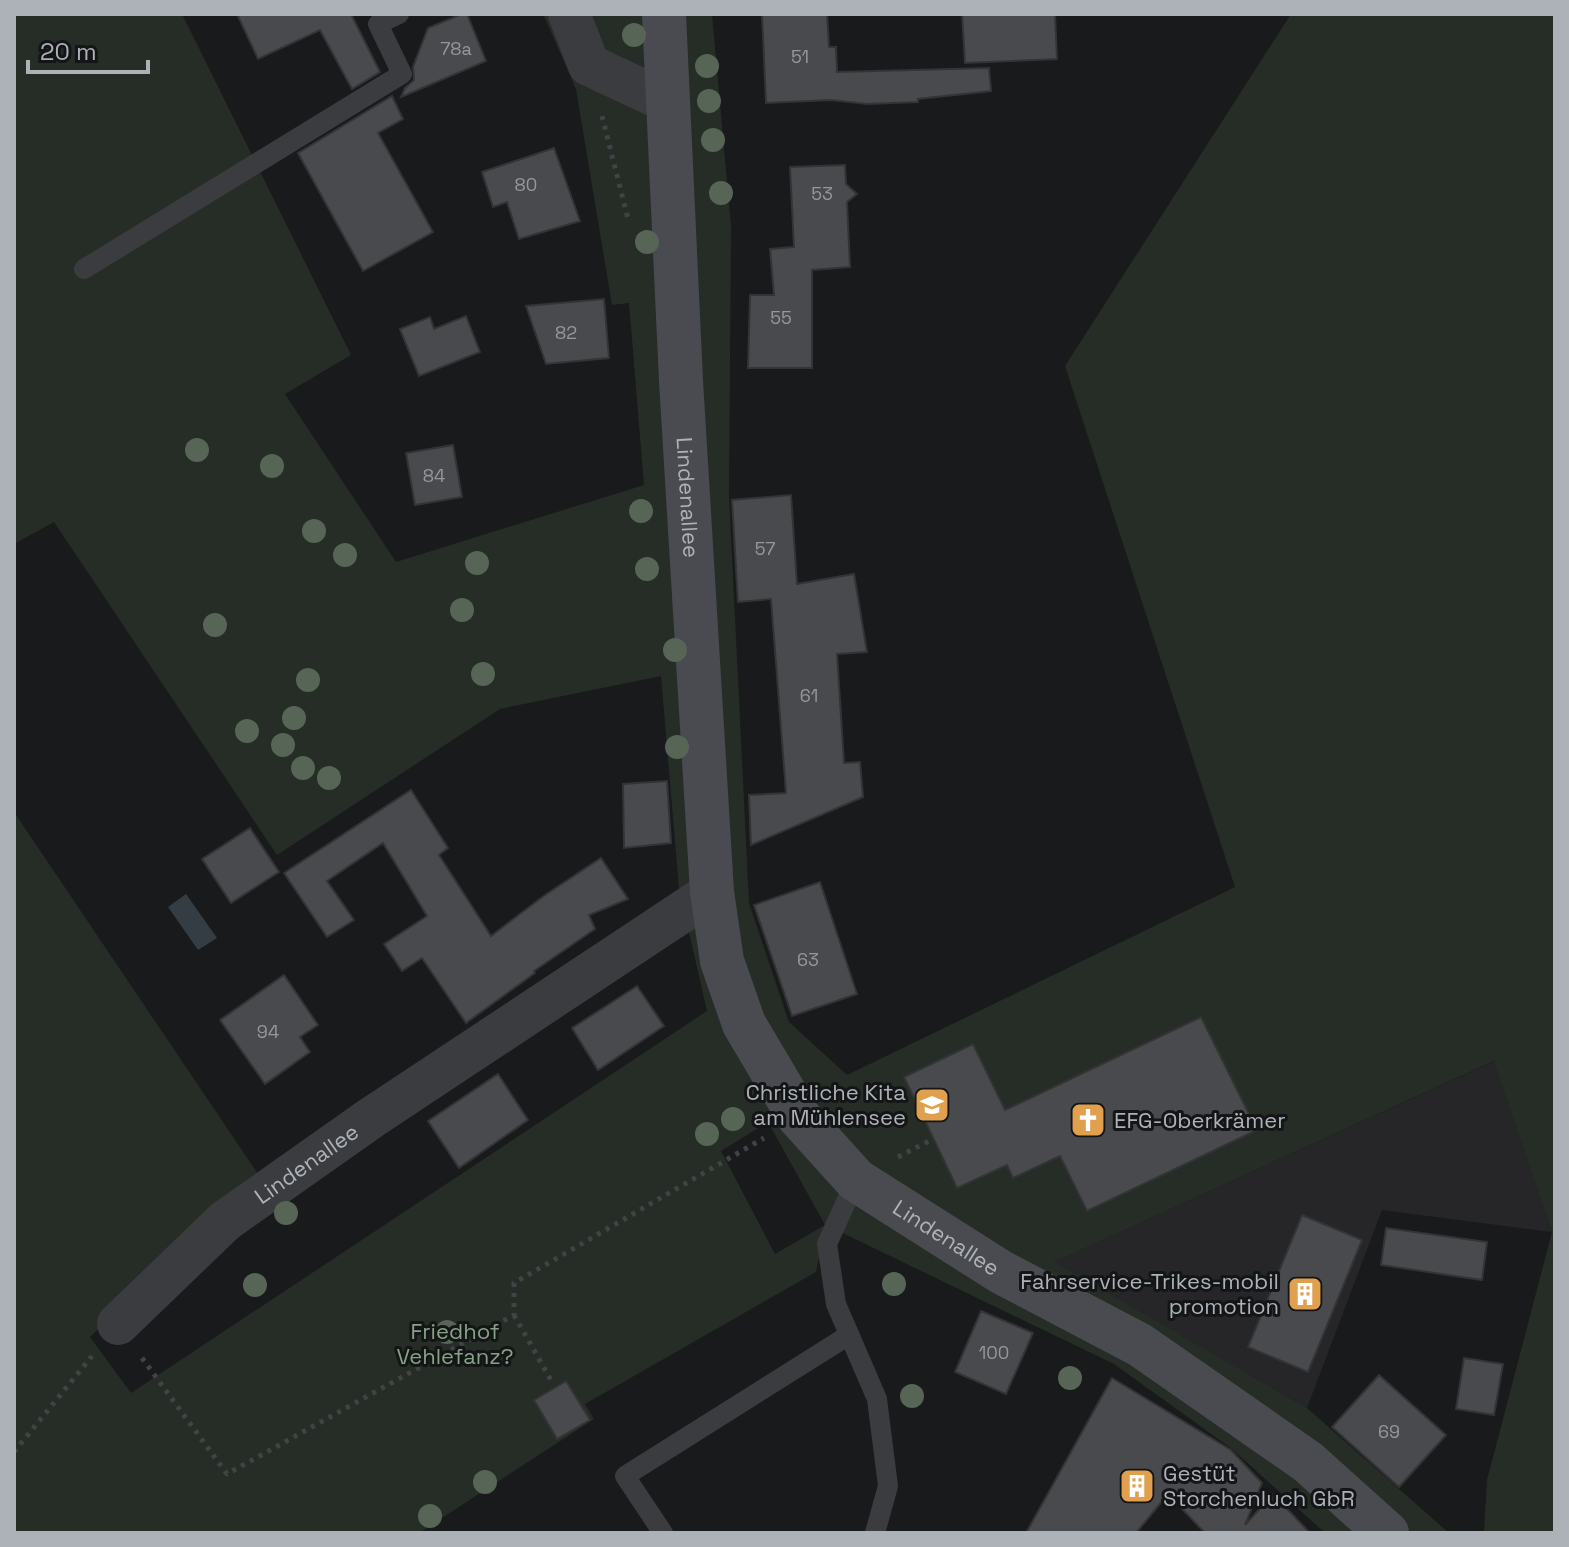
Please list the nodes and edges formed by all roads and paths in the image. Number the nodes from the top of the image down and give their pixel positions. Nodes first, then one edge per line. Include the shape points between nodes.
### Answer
1 (399, 14) edge
2 (569, 14) edge
3 (664, 14) edge
4 (589, 65) junction
5 (668, 102) junction
6 (632, 232) dead end
7 (84, 269) dead end
8 (712, 892) junction
9 (799, 1117) junction
10 (856, 1180) junction
11 (514, 1315) junction
12 (118, 1324) junction
13 (849, 1335) junction
14 (552, 1382) dead end
15 (14, 1452) edge
16 (663, 1533) edge
17 (875, 1533) edge
18 (1387, 1533) edge

1 - 7 lane via 378,24 402,74
2 - 4 street
3 - 5 main road, Lindenallee
4 - 5 street
4 - 6 path
5 - 8 main road, Lindenallee
8 - 9 main road, Lindenallee via 722,961 744,1024
8 - 12 street, Lindenallee via 225,1221
9 - 10 main road, Lindenallee
9 - 11 path via 514,1283
10 - 13 lane via 827,1244 836,1304
10 - 18 main road, Lindenallee via 1001,1272 1140,1345 1308,1462
11 - 12 path via 227,1474
11 - 14 path
12 - 15 path
13 - 16 lane via 625,1476
13 - 17 lane via 877,1399 888,1486

